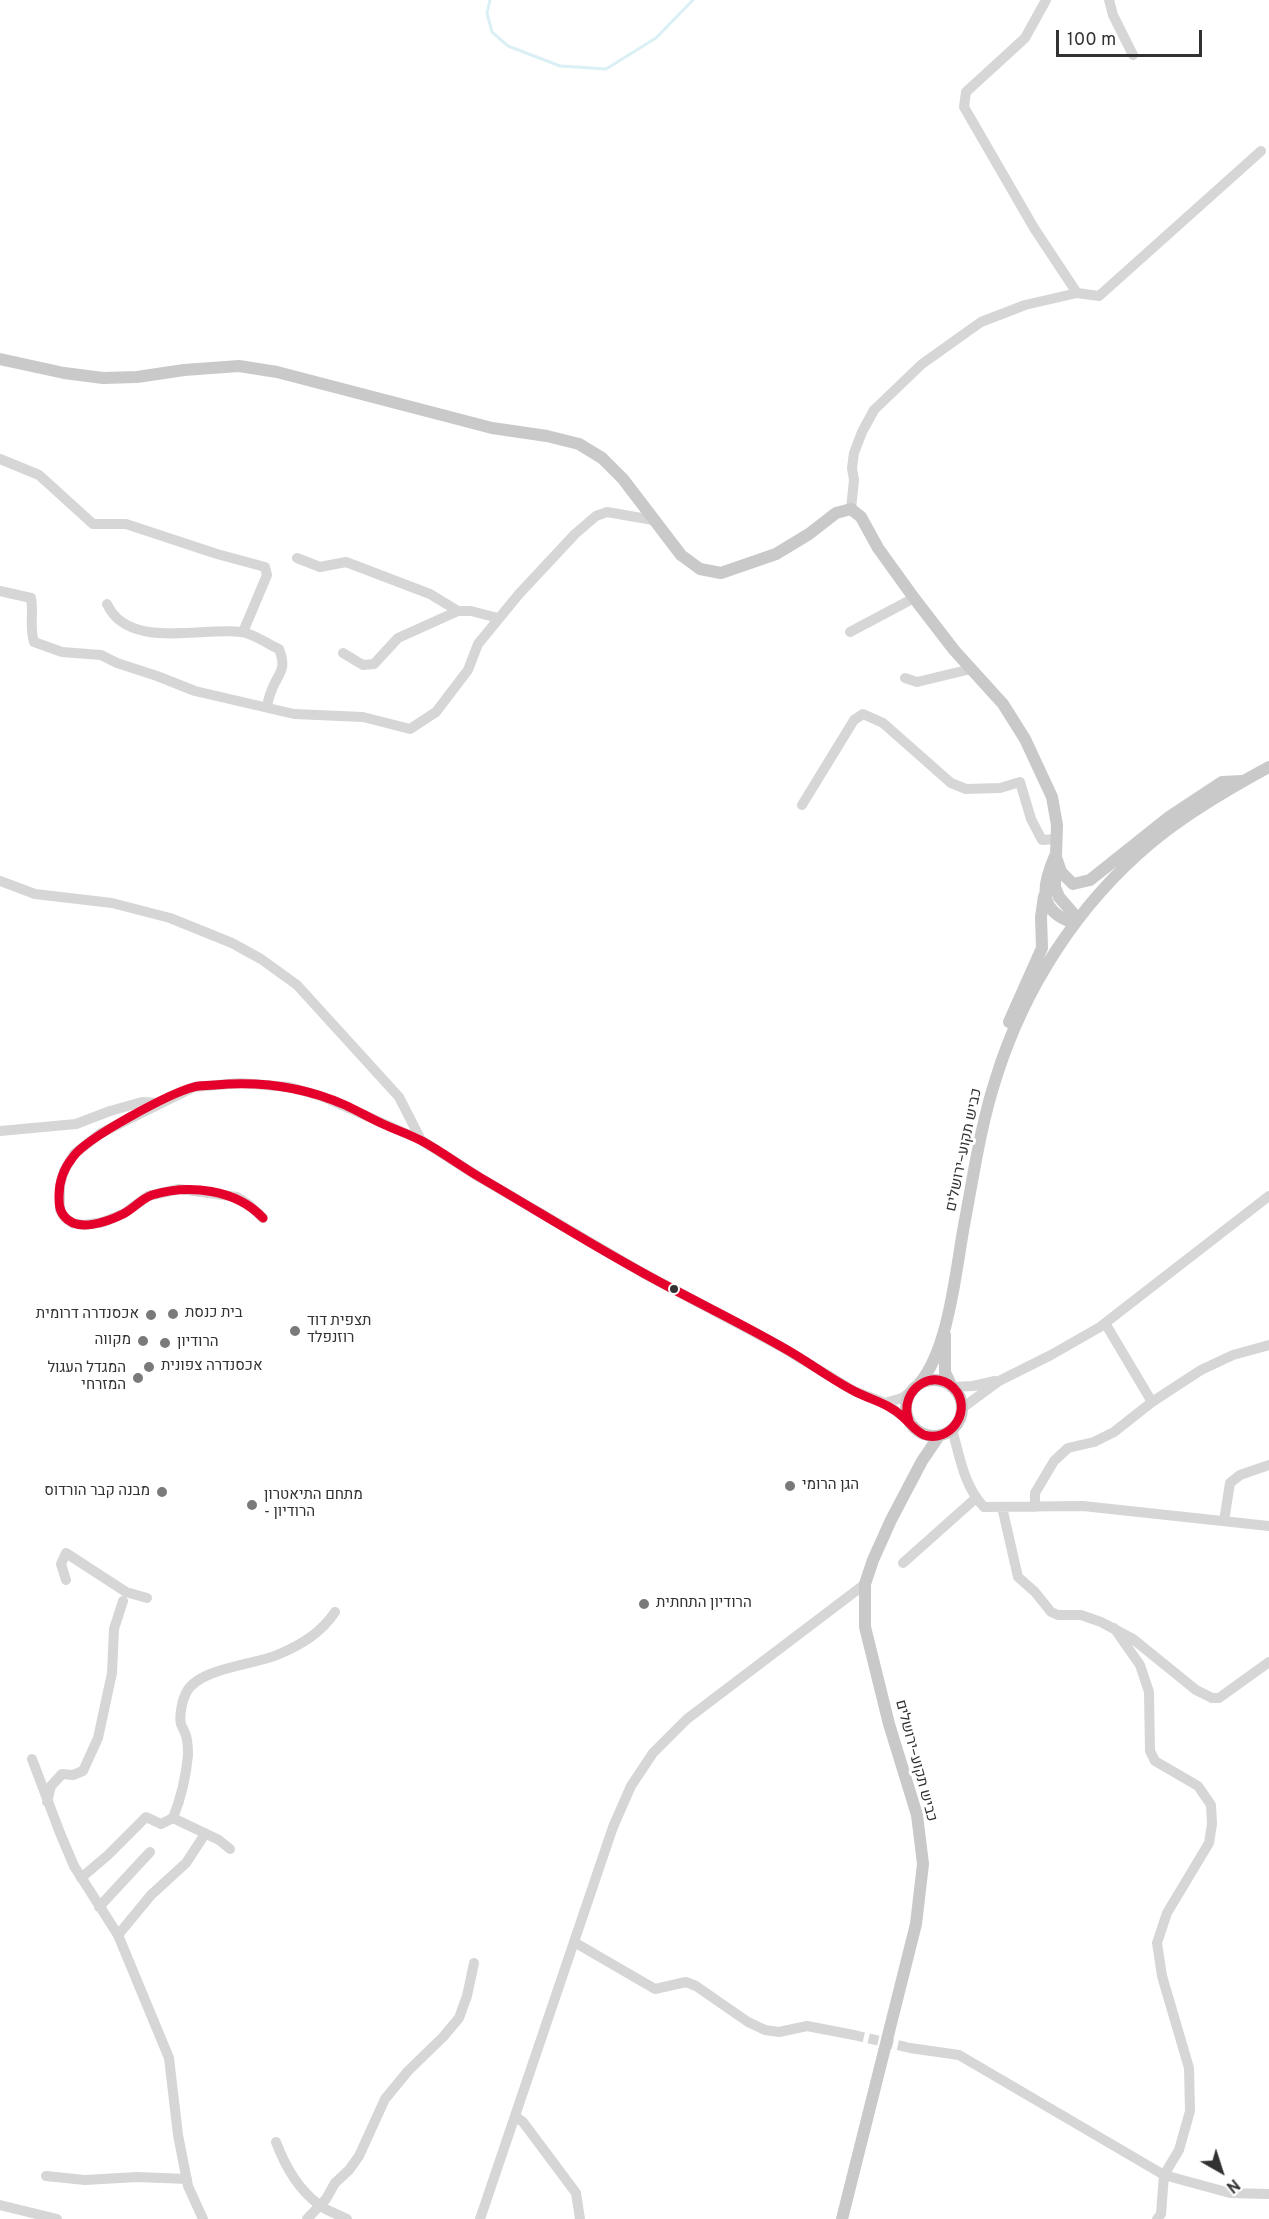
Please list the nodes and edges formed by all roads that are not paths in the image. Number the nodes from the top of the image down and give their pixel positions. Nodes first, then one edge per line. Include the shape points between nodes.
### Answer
1 (1046, 0) edge
2 (1109, 0) edge
3 (1133, 55) dead end
4 (1261, 151) dead end
5 (1077, 293) junction
6 (0, 359) edge
7 (0, 459) edge
8 (851, 509) junction
9 (653, 520) junction
10 (297, 558) dead end
11 (0, 591) edge
12 (914, 598) junction
13 (107, 604) dead end
14 (458, 611) junction
15 (498, 618) junction
16 (243, 632) junction
17 (850, 632) dead end
18 (343, 653) dead end
19 (971, 669) junction
20 (905, 678) dead end
21 (267, 707) junction
22 (1269, 767) edge
23 (1244, 780) junction
24 (802, 805) dead end
25 (1056, 839) junction
26 (1055, 856) junction
27 (0, 880) edge
28 (1044, 896) junction
29 (1074, 923) junction
30 (1005, 1054) junction
31 (159, 1103) junction
32 (0, 1131) edge
33 (421, 1140) junction
34 (1269, 1196) edge
35 (263, 1218) dead end
36 (1105, 1323) junction
37 (945, 1328) junction
38 (1269, 1345) edge
39 (999, 1381) junction
40 (916, 1387) junction
41 (952, 1387) junction
42 (1152, 1402) junction
43 (885, 1403) junction
44 (962, 1409) junction
45 (909, 1422) junction
46 (952, 1430) junction
47 (920, 1433) junction
48 (939, 1436) junction
49 (922, 1461) junction
50 (1269, 1465) edge
51 (976, 1498) junction
52 (1002, 1507) junction
53 (1035, 1507) junction
54 (1224, 1521) junction
55 (1269, 1526) edge
56 (903, 1563) dead end
57 (66, 1580) dead end
58 (865, 1584) junction
59 (147, 1598) dead end
60 (123, 1601) dead end
61 (335, 1612) dead end
62 (1114, 1628) junction
63 (1269, 1662) edge
64 (32, 1759) dead end
65 (47, 1802) junction
66 (173, 1818) junction
67 (205, 1834) junction
68 (230, 1850) dead end
69 (150, 1852) dead end
70 (81, 1878) junction
71 (99, 1907) junction
72 (118, 1935) junction
73 (574, 1942) junction
74 (474, 1963) dead end
75 (854, 2035) tunnel mouth
76 (910, 2048) tunnel mouth
77 (515, 2116) junction
78 (276, 2142) dead end
79 (1164, 2175) junction
80 (46, 2176) dead end
81 (187, 2179) junction
82 (1269, 2194) edge
83 (0, 2205) edge
84 (319, 2206) junction
85 (57, 2219) edge
86 (203, 2219) edge
87 (307, 2219) edge
88 (347, 2219) edge
89 (480, 2219) edge
90 (580, 2219) edge
91 (842, 2219) edge
92 (1157, 2219) edge

1 - 5 street via 1025,38 966,92 964,107 1034,228
2 - 3 street
4 - 5 street via 1099,296
5 - 8 street via 1025,305 981,322 922,364 874,410 862,432 854,453
6 - 9 main road via 103,378 239,366 277,372 492,428 547,436 579,444 602,458
7 - 16 street via 39,475 93,524 126,524 266,567 267,575
8 - 9 main road via 836,513 776,554 722,573 700,569 681,555
8 - 12 main road via 861,517 878,549
9 - 15 street via 607,512 596,516 574,534
10 - 14 street via 320,567 346,562 430,594
11 - 21 street via 32,598 30,630 34,642 44,647 101,655 195,692
12 - 17 street
12 - 19 main road
13 - 16 street via 112,614 134,630
14 - 15 street
14 - 18 street via 398,638 374,664 363,665
15 - 21 street via 478,644 468,670 436,712 410,729 363,717 294,714
16 - 21 street via 279,649 284,661
19 - 20 street via 917,682
19 - 25 main road via 1003,704 1042,772 1052,797
22 - 23 main road, כביש תקוע–ירושלים
23 - 26 main road via 1222,782 1090,880 1073,884 1061,872
23 - 29 main road, כביש תקוע–ירושלים via 1152,842 1113,878
24 - 25 street via 854,720 863,714 884,723 951,783 966,789 1000,788 1020,782 1042,840
25 - 26 main road
26 - 28 main road via 1046,876
26 - 29 main road via 1055,886 1072,912
27 - 33 street via 35,894 112,903 170,918 261,959 297,986 399,1097
28 - 29 main road via 1061,919
28 - 30 main road via 1042,948 1004,1034
29 - 30 main road, כביש תקוע–ירושלים via 1044,970
30 - 37 main road, כביש תקוע–ירושלים via 980,1138
31 - 32 street via 142,1102 76,1124
31 - 33 street via 194,1087 240,1083 289,1088 347,1106
31 - 35 street via 101,1133 74,1154 60,1185 60,1210 65,1218 84,1226 103,1222 123,1214 148,1196 179,1189 237,1197
33 - 43 street via 643,1273 780,1346 854,1391
34 - 36 street
36 - 39 street
36 - 42 street
37 - 40 main road, כביש תקוע–ירושלים via 927,1375
37 - 41 main road, כביש תקוע–ירושלים via 945,1372
38 - 42 street via 1233,1355 1201,1370
39 - 41 street
39 - 44 street
40 - 41 main road via 937,1380
40 - 43 street via 902,1398
40 - 45 main road via 906,1406
41 - 44 main road
42 - 53 street via 1114,1432 1068,1448 1054,1461 1035,1493
43 - 45 street
44 - 46 main road
45 - 47 main road
46 - 48 main road
46 - 51 street via 963,1472
47 - 48 main road
47 - 49 main road
48 - 49 main road, כביש תקוע–ירושלים
49 - 58 main road, כביש תקוע–ירושלים via 891,1520
50 - 54 street via 1240,1475 1230,1483
51 - 52 street via 984,1507
51 - 56 street
52 - 53 street
52 - 62 street via 1015,1571 1024,1584 1051,1612 1089,1617
53 - 54 street via 1083,1506
54 - 55 street
57 - 59 street via 61,1564 66,1553 126,1592
58 - 73 street via 687,1719 653,1753 631,1786 613,1827
58 - 91 main road, כביש תקוע–ירושלים via 865,1626 917,1815 924,1864 916,1924
60 - 65 street via 114,1629 112,1673 98,1738 83,1771 62,1774 51,1786
61 - 66 street via 326,1625 294,1647 201,1678 187,1690 181,1724 188,1755
62 - 63 street via 1212,1698 1219,1698
62 - 79 street via 1140,1665 1149,1692 1150,1751 1155,1761 1198,1786 1211,1805 1209,1843 1167,1913 1157,1943 1162,1976 1189,2068 1190,2111 1179,2150
64 - 65 street
65 - 70 street
66 - 67 street
66 - 70 street via 161,1824 146,1817
67 - 68 street
67 - 72 street via 186,1863 151,1895
69 - 71 street
70 - 71 street
71 - 72 street
72 - 81 street via 168,2058
73 - 75 street via 655,1989 686,1983 696,1986 765,2030 779,2032 807,2026
73 - 77 street
74 - 84 street via 459,2018 385,2099 359,2156
76 - 79 street via 959,2055
77 - 89 street
77 - 90 street via 524,2122 576,2193
78 - 84 street via 297,2184
79 - 82 street via 1230,2193
79 - 92 street via 1161,2214
80 - 81 street via 85,2180
81 - 86 street
83 - 85 street
84 - 87 street
84 - 88 street

